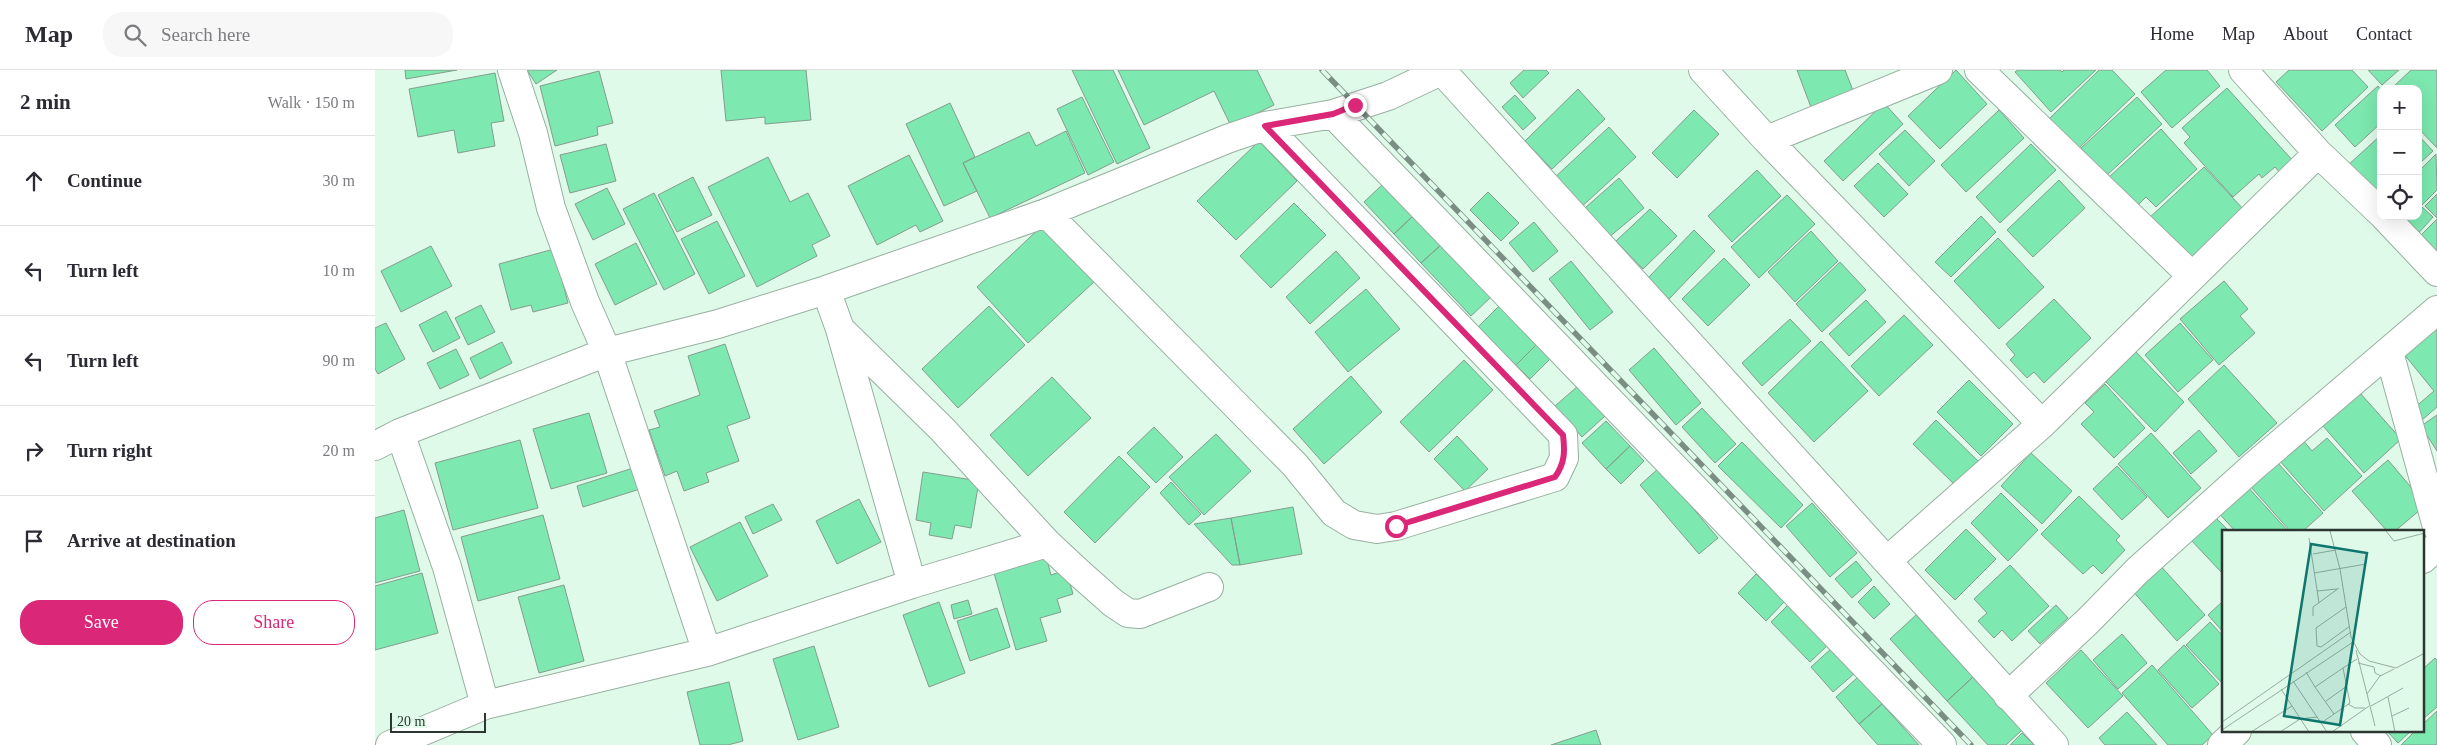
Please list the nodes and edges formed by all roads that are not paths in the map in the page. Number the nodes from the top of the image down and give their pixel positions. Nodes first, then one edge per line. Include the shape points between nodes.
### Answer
1 (513, 70) edge
2 (1442, 70) edge
3 (1703, 70) edge
4 (1938, 70) edge
5 (1979, 70) edge
6 (2243, 70) edge
7 (1333, 114) junction
8 (1265, 126) junction
9 (1767, 140) junction
10 (2318, 153) junction
11 (2377, 209) edge
12 (1046, 213) junction
13 (2388, 220) edge
14 (2437, 272) edge
15 (2192, 276) junction
16 (826, 290) junction
17 (2437, 310) edge
18 (839, 329) junction
19 (607, 352) junction
20 (2389, 352) junction
21 (2042, 424) junction
22 (401, 433) junction
23 (375, 446) edge
24 (2437, 527) edge
25 (1047, 543) junction
26 (2437, 546) edge
27 (2425, 557) edge
28 (1888, 560) junction
29 (912, 584) junction
30 (1209, 587) dead end
31 (707, 652) junction
32 (2008, 696) junction
33 (485, 706) junction
34 (2236, 732) edge
35 (2366, 732) edge
36 (390, 745) edge
37 (1942, 745) edge
38 (2054, 745) edge
39 (2222, 745) edge
40 (2377, 745) edge

1 - 19 street via 533,132 551,208
2 - 7 street via 1388,96
2 - 28 street
3 - 9 street
4 - 9 street
5 - 15 street
6 - 10 street
7 - 8 street
7 - 37 street
8 - 12 street via 1170,160
8 - 12 street via 1563,435 1564,458 1555,477 1396,526 1377,529 1354,525 1335,513 1295,465
9 - 21 street
10 - 11 street
10 - 15 street
12 - 16 street
13 - 14 street
15 - 21 street
16 - 18 street
16 - 19 street via 718,324
17 - 20 street
18 - 25 street via 942,429
18 - 29 street
19 - 22 street
19 - 31 street
20 - 24 street
20 - 32 street via 2138,570
21 - 28 street
22 - 23 street
22 - 33 street via 447,567
25 - 29 street
25 - 30 street via 1128,613 1140,614
26 - 27 street
28 - 32 street
29 - 31 street
31 - 33 street
32 - 38 street
33 - 36 street
34 - 39 street
35 - 40 street

